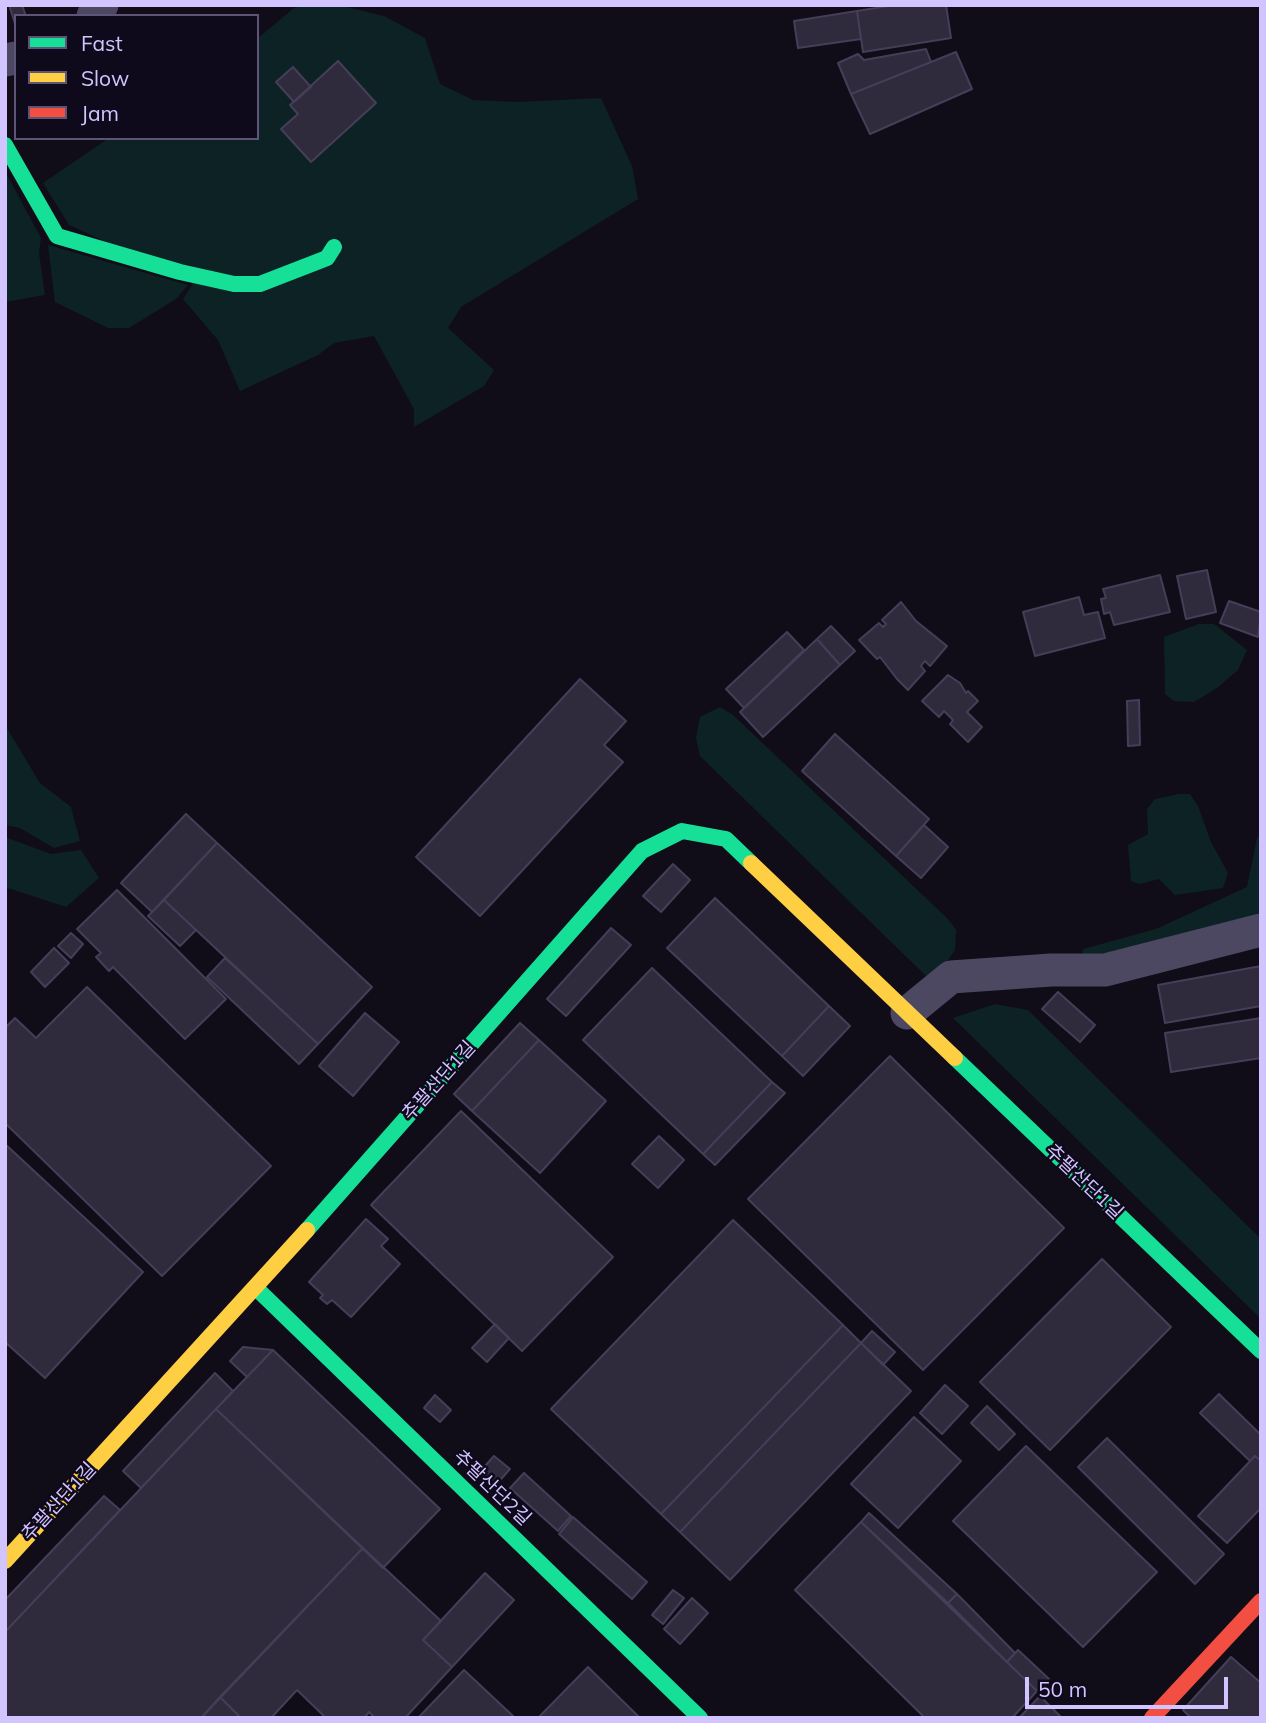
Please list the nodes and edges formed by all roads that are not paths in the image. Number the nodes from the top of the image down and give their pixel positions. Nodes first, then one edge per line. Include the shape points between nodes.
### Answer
1 (5, 145) edge
2 (334, 247) dead end
3 (1261, 930) edge
4 (907, 1013) junction
5 (256, 1288) junction
6 (1261, 1351) edge
7 (5, 1561) edge
8 (1261, 1601) edge
9 (700, 1718) edge
10 (1152, 1718) edge

1 - 2 street via 57,236 234,284 260,284 327,258
3 - 4 street via 1105,970 951,978
4 - 5 street, 추팔산단1길 via 726,839 682,831 642,851
4 - 6 street, 추팔산단1길
5 - 7 street, 추팔산단1길
5 - 9 street, 추팔산단2길
8 - 10 street

